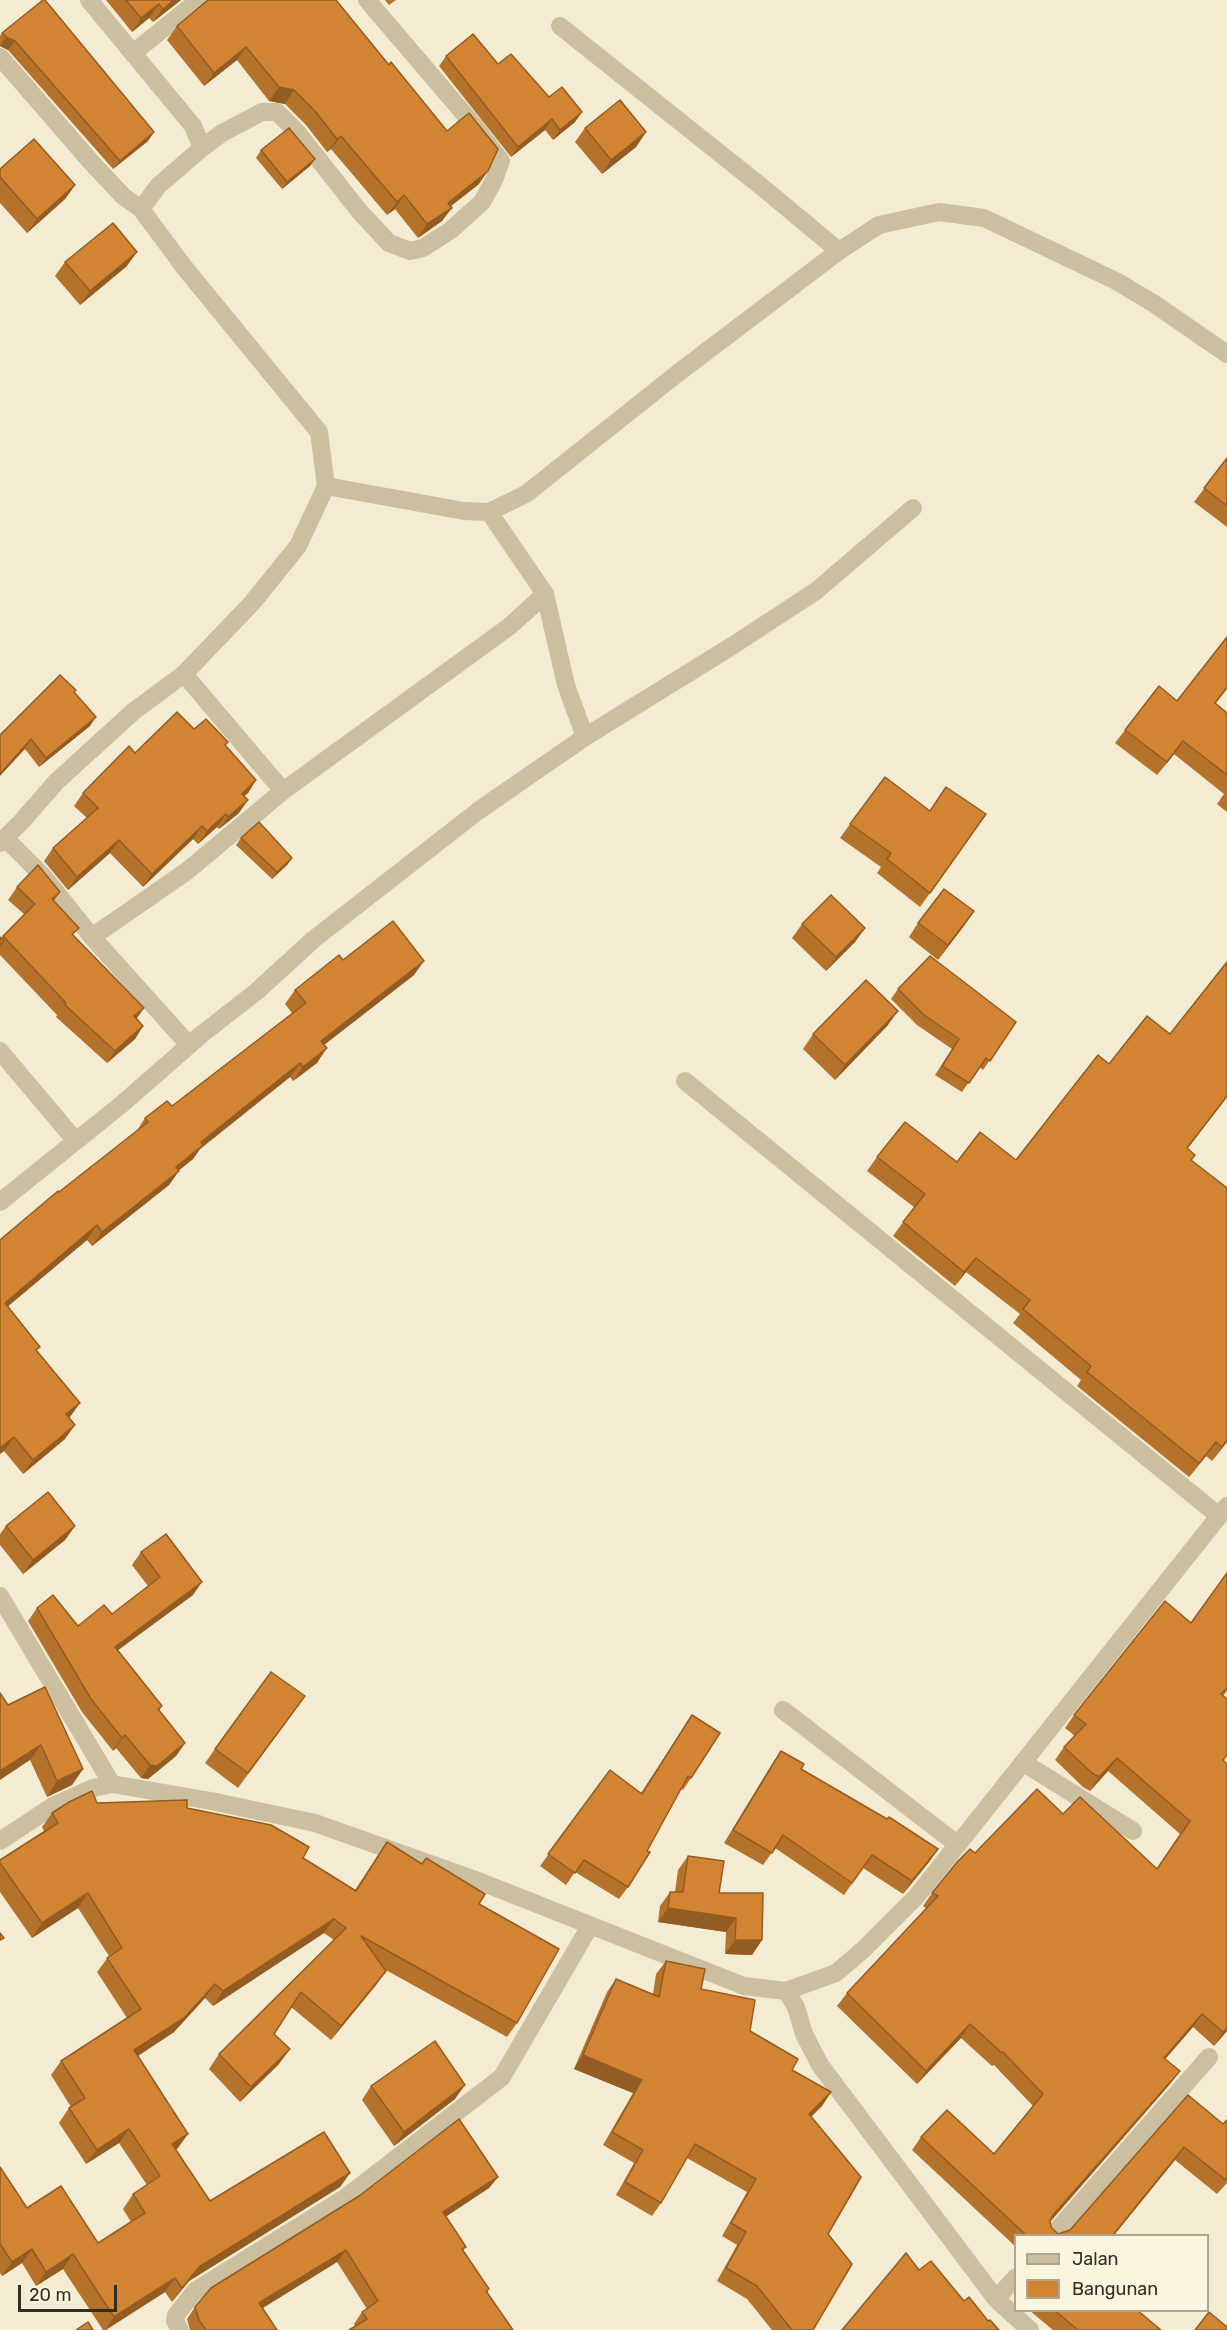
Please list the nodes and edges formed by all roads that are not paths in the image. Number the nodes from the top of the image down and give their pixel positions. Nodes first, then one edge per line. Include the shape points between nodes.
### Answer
1 (89, 0) edge
2 (199, 0) edge
3 (367, 0) edge
4 (560, 27) dead end
5 (134, 53) junction
6 (0, 57) edge
7 (202, 148) junction
8 (141, 209) junction
9 (840, 251) junction
10 (1227, 354) edge
11 (326, 486) junction
12 (913, 507) dead end
13 (489, 512) junction
14 (545, 594) junction
15 (184, 674) junction
16 (585, 737) junction
17 (283, 791) junction
18 (2, 840) edge
19 (92, 938) junction
20 (189, 1045) junction
21 (0, 1051) edge
22 (685, 1081) dead end
23 (75, 1140) junction
24 (0, 1202) edge
25 (1223, 1511) edge
26 (0, 1596) edge
27 (783, 1710) dead end
28 (1024, 1763) junction
29 (112, 1784) junction
30 (1133, 1831) dead end
31 (0, 1841) edge
32 (958, 1845) junction
33 (590, 1926) junction
34 (786, 1991) junction
35 (1209, 2057) dead end
36 (1053, 2234) edge
37 (1014, 2279) edge
38 (996, 2299) junction
39 (180, 2330) edge
40 (1030, 2330) edge

1 - 5 street
2 - 5 street
3 - 7 street via 501,161 482,202 451,230 423,248 410,251 389,243 278,112 262,112
4 - 9 street
5 - 7 street via 193,126
6 - 8 street via 92,164
7 - 8 street via 158,186
8 - 11 street via 319,432
9 - 10 street via 879,225 939,212 984,218 1116,281
9 - 13 street via 526,494
11 - 13 street
11 - 15 street via 298,546 252,603
12 - 16 street via 816,591
13 - 14 street
14 - 16 street via 566,685
14 - 17 street via 510,626
15 - 17 street
15 - 18 street via 134,711 65,774
16 - 20 street via 478,811 314,939
17 - 19 street via 187,871
18 - 19 street via 44,877
19 - 20 street
20 - 23 street
21 - 23 street
22 - 25 street
23 - 24 street
25 - 28 street
26 - 29 street
27 - 32 street
28 - 30 street
28 - 32 street
29 - 31 street via 53,1806
29 - 33 street via 315,1824 482,1882
32 - 34 street via 916,1897 836,1973
33 - 34 street via 744,1986
33 - 39 street via 502,2077 345,2198 195,2291 176,2315
34 - 38 street via 820,2065
35 - 36 street
37 - 38 street
38 - 40 street

